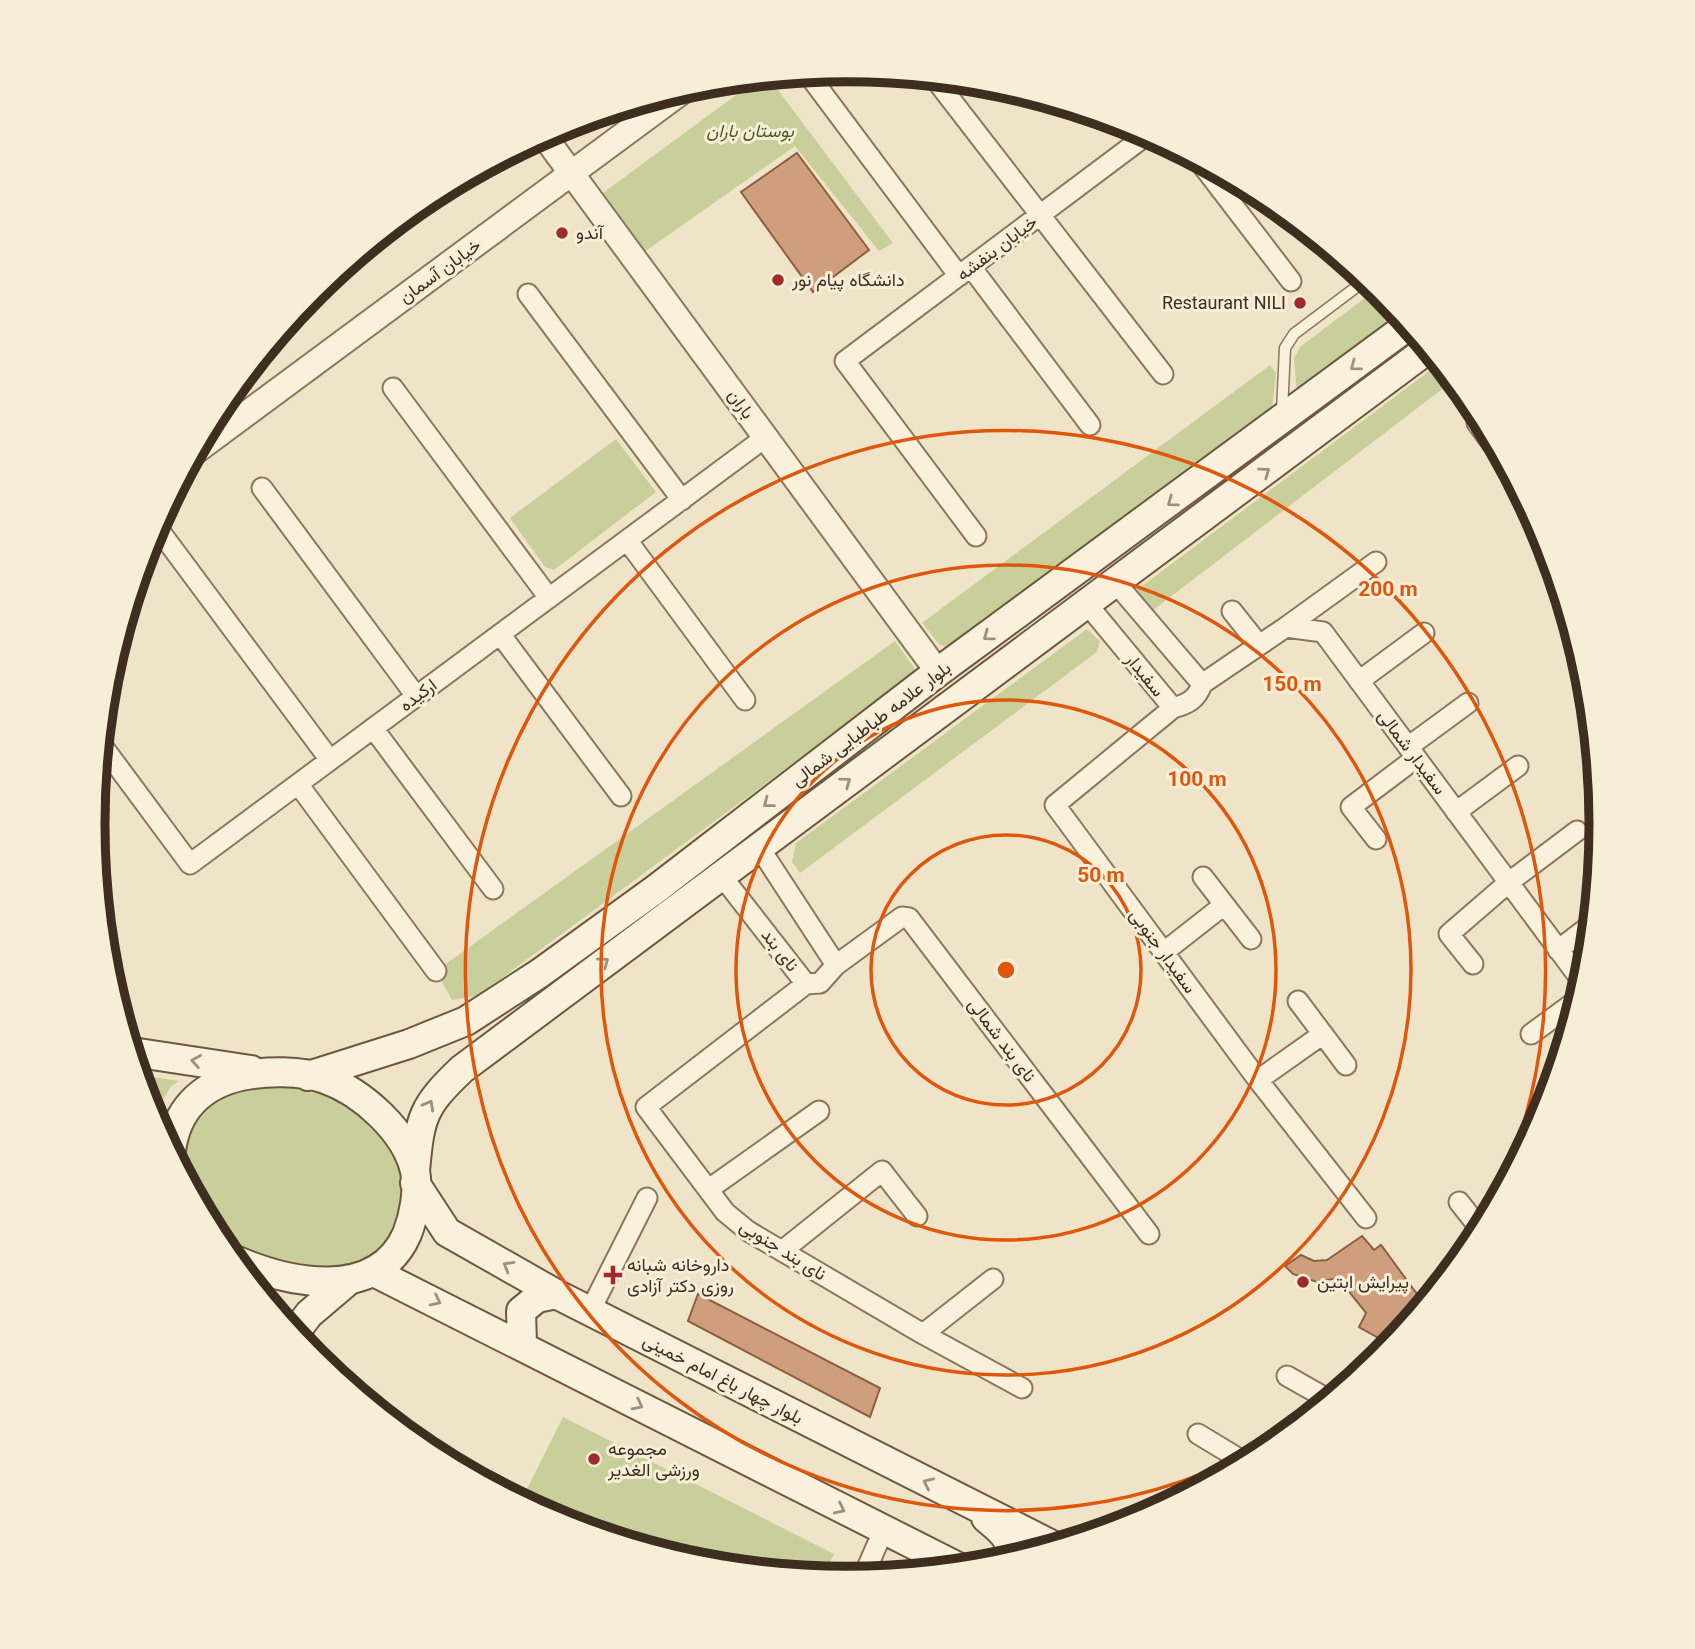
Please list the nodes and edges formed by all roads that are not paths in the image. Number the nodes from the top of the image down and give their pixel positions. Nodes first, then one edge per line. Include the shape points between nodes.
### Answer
1 (815, 83) edge
2 (943, 89) edge
3 (662, 106) edge
4 (1138, 142) edge
5 (550, 145) edge
6 (572, 174) junction
7 (1212, 178) edge
8 (1041, 214) junction
9 (965, 272) junction
10 (1290, 281) dead end
11 (1358, 286) edge
12 (528, 295) dead end
13 (1402, 331) edge
14 (1421, 354) edge
15 (1163, 374) dead end
16 (393, 388) dead end
17 (1282, 421) junction
18 (1090, 425) dead end
19 (215, 437) edge
20 (766, 437) junction
21 (262, 488) dead end
22 (682, 500) junction
23 (164, 536) edge
24 (976, 536) dead end
25 (627, 540) junction
26 (1376, 562) dead end
27 (1115, 582) junction
28 (549, 598) junction
29 (1087, 604) junction
30 (1232, 611) dead end
31 (1286, 627) junction
32 (1424, 633) dead end
33 (500, 634) junction
34 (1259, 645) junction
35 (938, 673) junction
36 (1359, 681) junction
37 (1202, 684) junction
38 (416, 696) junction
39 (745, 700) dead end
40 (1468, 703) dead end
41 (1173, 708) junction
42 (373, 729) junction
43 (1412, 753) junction
44 (109, 755) edge
45 (330, 760) junction
46 (1518, 765) dead end
47 (298, 784) junction
48 (621, 796) dead end
49 (1456, 812) junction
50 (1577, 831) dead end
51 (1376, 839) dead end
52 (759, 847) junction
53 (721, 875) junction
54 (1203, 877) dead end
55 (1508, 883) junction
56 (493, 889) dead end
57 (1224, 905) junction
58 (1581, 932) edge
59 (1251, 939) dead end
60 (1558, 950) junction
61 (1164, 952) junction
62 (1473, 964) dead end
63 (836, 965) junction
64 (436, 971) dead end
65 (1574, 971) edge
66 (806, 984) junction
67 (1298, 1001) dead end
68 (1566, 1008) edge
69 (1323, 1034) junction
70 (1531, 1034) dead end
71 (142, 1054) edge
72 (1346, 1065) dead end
73 (260, 1072) junction
74 (308, 1076) junction
75 (1258, 1080) junction
76 (819, 1111) dead end
77 (175, 1137) edge
78 (415, 1177) junction
79 (709, 1189) junction
80 (647, 1198) dead end
81 (1460, 1202) dead end
82 (916, 1216) dead end
83 (1366, 1218) dead end
84 (1475, 1221) edge
85 (1149, 1234) dead end
86 (782, 1251) junction
87 (253, 1268) edge
88 (361, 1276) junction
89 (993, 1279) dead end
90 (556, 1293) junction
91 (590, 1311) junction
92 (300, 1326) edge
93 (923, 1334) junction
94 (522, 1344) junction
95 (1287, 1376) dead end
96 (1022, 1388) dead end
97 (1317, 1399) edge
98 (1198, 1434) dead end
99 (1236, 1457) edge
100 (961, 1498) junction
101 (884, 1529) junction
102 (1043, 1540) edge
103 (1009, 1548) edge
104 (944, 1560) edge
105 (868, 1566) edge

1 - 9 street
2 - 8 street
3 - 6 street, خیابان آسمان
4 - 8 street, خیابان بنفشه
5 - 6 street, باران
6 - 19 street, خیابان آسمان
6 - 20 street, باران
7 - 10 street
8 - 9 street, خیابان بنفشه
8 - 15 street
9 - 18 street
9 - 24 street, خیابان بنفشه via 845,361
11 - 17 lane via 1294,334 1284,348
12 - 22 street
13 -> 17 main road, بلوار علامه طباطبایی شمالی
27 -> 14 main road, بلوار علامه طباطبایی شمالی
16 - 28 street
17 -> 35 main road, بلوار علامه طباطبایی شمالی
20 - 22 street, ارکیده
20 - 35 street, باران
21 - 38 street
22 - 25 street, ارکیده
23 - 45 street
25 - 28 street, ارکیده
25 - 39 street
26 - 31 street
27 - 29 main road, بلوار علامه طباطبایی شمالی
27 - 37 street, سفیدار
28 - 33 street, ارکیده
29 - 41 street, سفیدار
52 -> 29 main road, بلوار علامه طباطبایی شمالی
30 - 34 street
31 - 34 street
31 - 36 street, سفیدار شمالی via 1323,632
32 - 36 street
33 - 38 street, ارکیده
33 - 48 street
34 - 37 street
35 -> 74 main road, بلوار علامه طباطبایی شمالی via 656,889 495,1004 409,1044
36 - 43 street, سفیدار شمالی
37 - 41 street, سفیدار via 1187,704
38 - 42 street, ارکیده
40 - 43 street
41 - 61 street, سفیدار جنوبی via 1055,805
42 - 45 street, ارکیده
42 - 56 street
43 - 49 street, سفیدار شمالی
43 - 51 street via 1351,807
44 - 47 street, ارکیده via 190,864
45 - 47 street, ارکیده
46 - 49 street
47 - 64 street
49 - 55 street, سفیدار شمالی
50 - 55 street
52 - 53 main road, بلوار علامه طباطبایی شمالی
52 - 63 street, نای بند
53 - 66 street, نای بند
78 -> 53 main road, بلوار علامه طباطبایی شمالی via 419,1124 433,1097 461,1069
54 - 57 street
55 - 60 street, سفیدار شمالی
55 - 62 street via 1449,934
57 - 59 street
57 - 61 street
58 - 60 street
60 - 65 street, سفیدار شمالی
61 - 75 street, سفیدار جنوبی
63 - 66 street, نای بند via 820,983
63 - 85 street, نای بند شمالی via 902,917 909,918
66 - 79 street, نای بند جنوبی via 646,1107
67 - 69 street
68 - 70 street
69 - 72 street
69 - 75 street
73 -> 71 main road
73 - 74 main road
73 - 77 main road via 211,1086 190,1101
74 - 78 main road, بلوار چهار باغ امام خمینی via 323,1078 366,1102 399,1138
75 - 83 street, سفیدار جنوبی
76 - 79 street
78 - 88 main road, بلوار علامه طباطبایی شمالی via 412,1222 404,1240
90 -> 78 main road, بلوار چهار باغ امام خمینی via 447,1232
79 - 86 street, نای بند جنوبی via 725,1212
80 - 91 street
81 - 84 street
82 - 86 street via 882,1171
86 - 93 street, نای بند جنوبی
87 - 88 main road via 296,1279
88 - 92 main road, بلوار علامه طباطبایی شمالی
88 -> 94 main road
89 - 93 street
90 - 91 main road, بلوار چهار باغ امام خمینی
90 - 94 main road via 537,1298 521,1311
100 -> 91 main road, بلوار چهار باغ امام خمینی
93 - 96 street, نای بند جنوبی
94 -> 101 main road
95 - 97 street
98 - 99 street
100 - 102 main road, بلوار چهار باغ امام خمینی
100 - 103 main road via 1004,1533
101 - 104 main road
101 - 105 street

